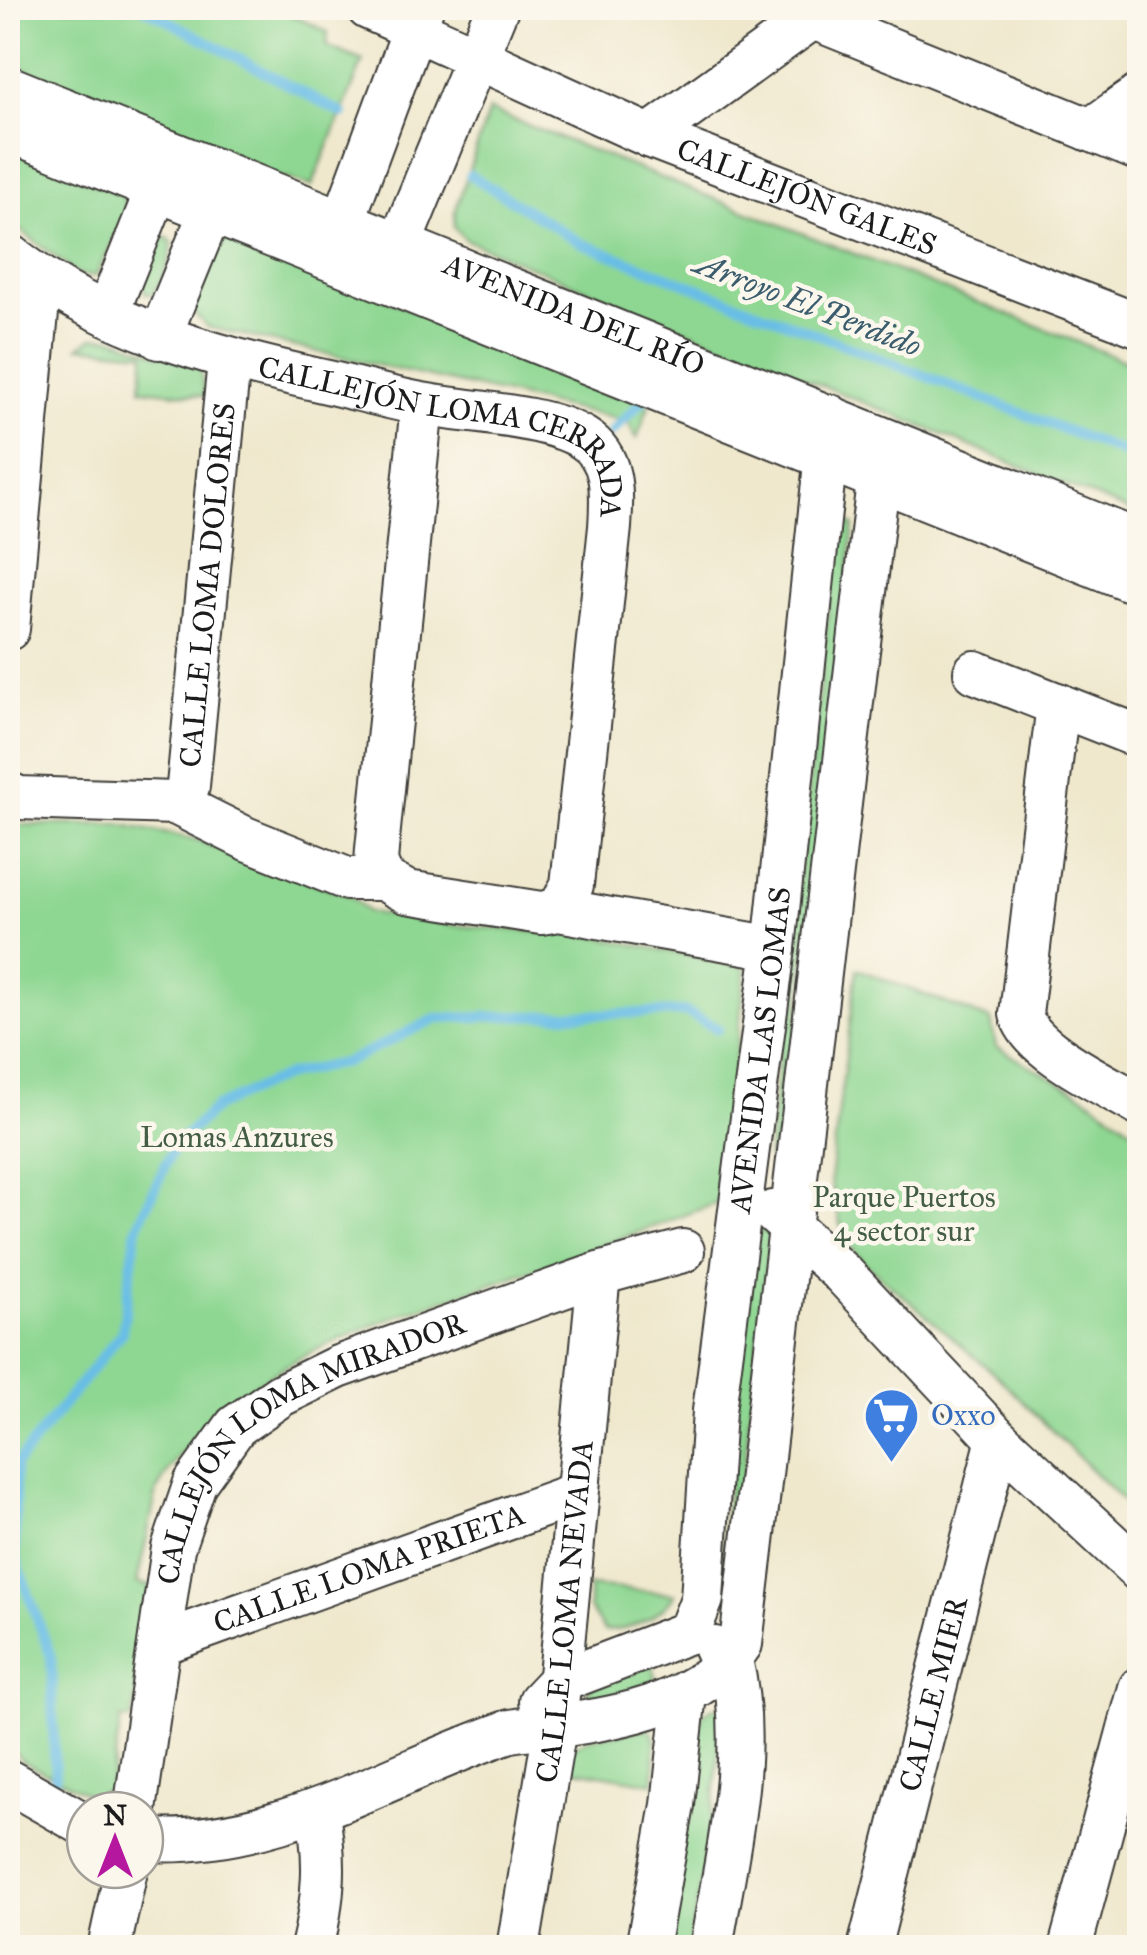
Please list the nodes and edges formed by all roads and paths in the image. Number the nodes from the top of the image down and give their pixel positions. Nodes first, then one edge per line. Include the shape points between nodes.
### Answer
1 (368, 8) edge
2 (497, 8) edge
3 (814, 11) edge
4 (418, 18) edge
5 (476, 58) junction
6 (8, 87) edge
7 (1140, 96) edge
8 (8, 130) edge
9 (1090, 130) junction
10 (648, 136) junction
11 (1140, 150) edge
12 (164, 171) junction
13 (219, 192) junction
14 (342, 227) junction
15 (398, 248) junction
16 (24, 267) edge
17 (107, 314) junction
18 (1140, 326) edge
19 (159, 338) junction
20 (230, 361) junction
21 (422, 404) junction
22 (830, 416) junction
23 (824, 458) junction
24 (879, 459) junction
25 (1140, 542) edge
26 (1140, 584) edge
27 (8, 629) edge
28 (976, 672) dead end
29 (1058, 704) junction
30 (1140, 737) edge
31 (8, 793) edge
32 (176, 803) junction
33 (383, 878) junction
34 (559, 910) junction
35 (774, 948) junction
36 (1140, 1105) edge
37 (741, 1187) junction
38 (788, 1224) junction
39 (683, 1251) dead end
40 (599, 1274) junction
41 (998, 1439) junction
42 (576, 1494) junction
43 (1140, 1571) edge
44 (689, 1632) junction
45 (162, 1643) junction
46 (731, 1660) junction
47 (558, 1682) junction
48 (1140, 1688) edge
49 (685, 1693) junction
50 (555, 1727) junction
51 (512, 1730) junction
52 (8, 1782) edge
53 (138, 1790) edge
54 (317, 1810) junction
55 (65, 1814) edge
56 (165, 1839) edge
57 (122, 1890) edge
58 (109, 1948) edge
59 (312, 1948) edge
60 (518, 1948) edge
61 (647, 1948) edge
62 (711, 1948) edge
63 (869, 1948) edge
64 (1070, 1948) edge

1 - 4 street, CALLEJÓN GALES
2 - 5 street
3 - 9 street
3 - 10 street
4 - 5 street, CALLEJÓN GALES
4 - 14 street
5 - 10 street, CALLEJÓN GALES
5 - 15 street
6 - 12 street, AVENIDA DEL RÍO
7 - 9 street
8 - 12 street, AVENIDA DEL RÍO
9 - 11 street
10 - 18 street, CALLEJÓN GALES
12 - 13 street, AVENIDA DEL RÍO
12 - 17 street
13 - 14 street, AVENIDA DEL RÍO
13 - 19 street
14 - 15 street, AVENIDA DEL RÍO
15 - 22 street, AVENIDA DEL RÍO
15 - 23 street, AVENIDA DEL RÍO via 564,356
16 - 17 street, CALLEJÓN LOMA CERRADA
16 - 27 street
17 - 19 street, CALLEJÓN LOMA CERRADA
19 - 20 street, CALLEJÓN LOMA CERRADA
20 - 21 street, CALLEJÓN LOMA CERRADA
20 - 32 street, CALLE LOMA DOLORES via 188,786
21 - 33 street via 377,848
21 - 34 street, CALLEJÓN LOMA CERRADA via 555,426 584,438 604,459 612,488 572,885
22 - 23 street, AVENIDA LAS LOMAS
22 - 24 street, AVENIDA DEL RÍO
23 - 24 street, AVENIDA DEL RÍO
23 - 35 street, AVENIDA LAS LOMAS
24 - 25 street, AVENIDA DEL RÍO
24 - 26 street, AVENIDA DEL RÍO
24 - 38 street, AVENIDA LAS LOMAS
28 - 29 street
29 - 30 street
29 - 36 street via 1020,1002 1024,1028
31 - 32 street
32 - 33 street via 346,879
33 - 34 street via 406,892
34 - 35 street
35 - 37 street, AVENIDA LAS LOMAS
37 - 38 street
37 - 44 street, AVENIDA LAS LOMAS via 714,1411 702,1599
38 - 41 street
38 - 46 street, AVENIDA LAS LOMAS via 747,1606 741,1644
39 - 40 street, CALLEJÓN LOMA MIRADOR
40 - 42 street, CALLE LOMA NEVADA
40 - 45 street, CALLEJÓN LOMA MIRADOR via 338,1367 236,1426 214,1450 184,1512
41 - 43 street
41 - 63 street, CALLE MIER
42 - 45 street, CALLE LOMA PRIETA
42 - 47 street, CALLE LOMA NEVADA
44 - 46 street
44 - 47 street
45 - 53 street, CALLEJÓN LOMA MIRADOR
46 - 49 street
46 - 62 street, AVENIDA LAS LOMAS via 739,1694 738,1774
47 - 50 street, CALLE LOMA NEVADA
47 - 51 street
48 - 64 street
49 - 50 street via 629,1714
49 - 61 street
50 - 51 street
50 - 60 street, CALLE LOMA NEVADA
51 - 54 street
52 - 55 street
54 - 56 street via 210,1837
54 - 59 street via 325,1886
57 - 58 street

